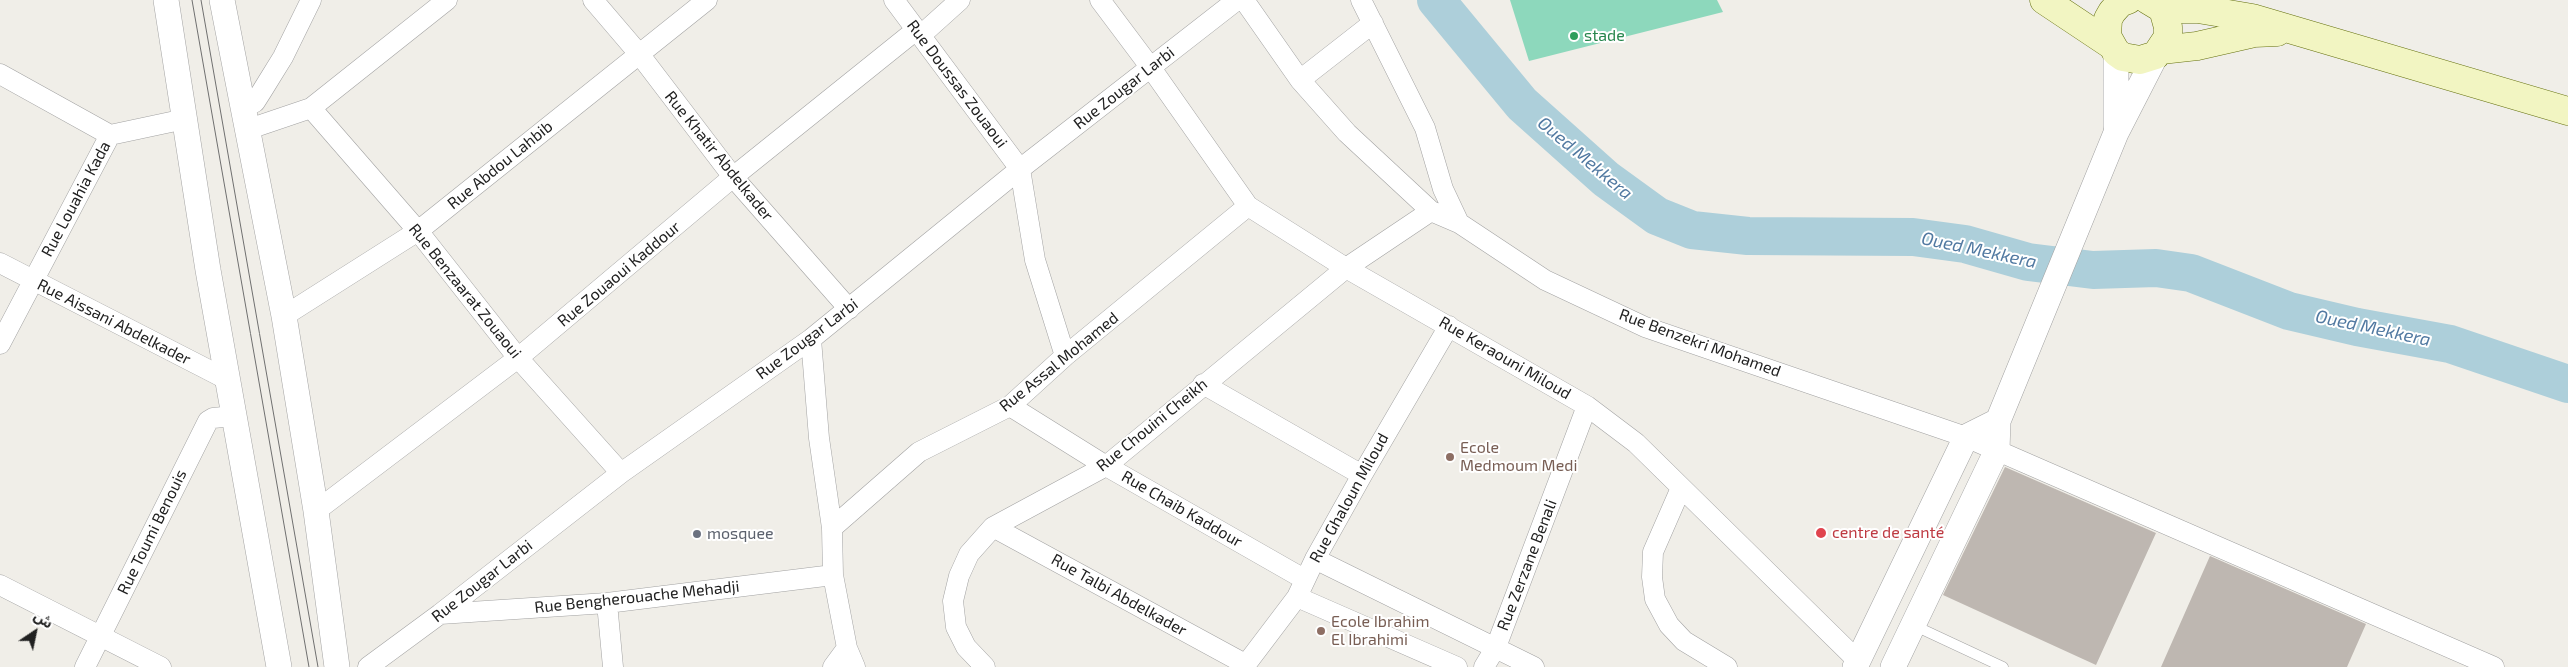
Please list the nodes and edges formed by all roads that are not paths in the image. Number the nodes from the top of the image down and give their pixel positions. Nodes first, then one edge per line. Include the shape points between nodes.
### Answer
1 (166, 0) edge
2 (222, 0) edge
3 (311, 0) edge
4 (447, 0) edge
5 (593, 0) edge
6 (707, 0) edge
7 (894, 0) edge
8 (960, 0) edge
9 (1100, 0) edge
10 (1237, 0) edge
11 (1244, 0) edge
12 (1362, 0) edge
13 (2044, 0) edge
14 (2121, 1) edge
15 (2157, 3) edge
16 (1373, 23) junction
17 (2299, 31) junction
18 (918, 33) junction
19 (2113, 48) junction
20 (2158, 53) junction
21 (640, 55) junction
22 (1151, 68) junction
23 (0, 74) edge
24 (1300, 80) junction
25 (311, 108) junction
26 (2568, 111) edge
27 (185, 119) junction
28 (245, 120) junction
29 (110, 135) junction
30 (2114, 139) junction
31 (1020, 168) junction
32 (733, 177) junction
33 (1248, 206) junction
34 (1432, 211) junction
35 (1458, 223) junction
36 (418, 232) junction
37 (0, 263) edge
38 (1346, 268) junction
39 (33, 281) junction
40 (849, 309) junction
41 (284, 316) junction
42 (1449, 326) junction
43 (811, 339) junction
44 (0, 344) edge
45 (1065, 356) junction
46 (518, 358) junction
47 (228, 380) junction
48 (1203, 384) junction
49 (1010, 406) junction
50 (1587, 406) junction
51 (234, 416) junction
52 (1998, 421) junction
53 (1966, 437) junction
54 (1997, 450) junction
55 (1106, 466) junction
56 (621, 473) junction
57 (1362, 474) junction
58 (1681, 488) junction
59 (316, 511) junction
60 (993, 526) junction
61 (832, 528) junction
62 (1315, 558) junction
63 (833, 575) junction
64 (0, 585) edge
65 (1301, 588) junction
66 (608, 603) junction
67 (440, 614) junction
68 (1913, 625) junction
69 (100, 636) junction
70 (1496, 647) junction
71 (847, 648) junction
72 (1857, 664) edge
73 (1245, 666) edge
74 (85, 667) edge
75 (161, 667) edge
76 (279, 667) edge
77 (337, 667) edge
78 (368, 667) edge
79 (613, 667) edge
80 (833, 667) edge
81 (855, 667) edge
82 (985, 667) edge
83 (1457, 667) edge
84 (1484, 667) edge
85 (1534, 667) edge
86 (1727, 667) edge
87 (1893, 667) edge
88 (2003, 667) edge
89 (2494, 667) edge

1 - 27 street
2 - 28 street
3 - 28 street via 283,57
4 - 25 street
5 - 21 street, Rue Khatir Abdelkader
6 - 21 street, Rue Abdou Lahbib
7 - 18 street, Rue Doussas Zouaoui
8 - 18 street, Rue Zouaoui Kaddour
9 - 22 street, Rue Keraouni Miloud
10 - 22 street, Rue Zougar Larbi
11 - 24 street, Rue Benzekri Mohamed
12 - 16 street
13 - 19 main road
14 - 19 main road via 2108,19 2107,36
15 - 17 main road via 2252,18
15 - 20 main road via 2168,27 2168,37
16 - 24 street
16 - 35 street via 1425,128
17 - 20 main road via 2254,33
17 - 26 main road
18 - 31 street, Rue Doussas Zouaoui
18 - 32 street, Rue Zouaoui Kaddour
19 - 20 main road via 2131,60 2148,59
19 - 30 street via 2118,96
20 - 30 street
21 - 32 street, Rue Khatir Abdelkader
21 - 36 street, Rue Abdou Lahbib
22 - 31 street, Rue Zougar Larbi
22 - 33 street, Rue Keraouni Miloud
23 - 29 street
24 - 34 street, Rue Benzekri Mohamed via 1347,134
25 - 28 street
25 - 36 street, Rue Benzaarat Zouaoui
27 - 29 street
27 - 47 street
28 - 41 street
29 - 39 street, Rue Louahia Kada
30 - 52 street
31 - 40 street, Rue Zougar Larbi
31 - 45 street via 1034,260
32 - 40 street, Rue Khatir Abdelkader
32 - 46 street, Rue Zouaoui Kaddour
33 - 38 street, Rue Keraouni Miloud
33 - 45 street, Rue Assal Mohamed
34 - 35 street, Rue Benzekri Mohamed
34 - 38 street, Rue Chouini Cheikh
35 - 53 street, Rue Benzekri Mohamed via 1545,280 1645,327
36 - 41 street, Rue Abdou Lahbib
36 - 46 street, Rue Benzaarat Zouaoui
37 - 39 street, Rue Aissani Abdelkader
38 - 42 street, Rue Keraouni Miloud
38 - 48 street, Rue Chouini Cheikh
39 - 44 street, Rue Louahia Kada
39 - 47 street, Rue Aissani Abdelkader
40 - 43 street, Rue Zougar Larbi
41 - 59 street
42 - 50 street, Rue Keraouni Miloud
42 - 57 street, Rue Ghaloun Miloud
43 - 56 street, Rue Zougar Larbi
43 - 61 street via 819,438
45 - 49 street, Rue Assal Mohamed
46 - 56 street, Rue Benzaarat Zouaoui
46 - 59 street, Rue Zouaoui Kaddour
47 - 51 street
48 - 55 street, Rue Chouini Cheikh
48 - 57 street
49 - 55 street, Rue Chaib Kaddour
49 - 61 street, Rue Assal Mohamed via 919,452
50 - 58 street, Rue Keraouni Miloud via 1636,443
50 - 70 street, Rue Zerzane Benali
51 - 69 street, Rue Toumi Benouis via 208,421
51 - 76 street
52 - 53 street
52 - 54 street
53 - 54 street, Rue Benzekri Mohamed
53 - 72 street
54 - 68 street
54 - 89 street, Rue Benzekri Mohamed
55 - 60 street, Rue Chouini Cheikh
55 - 65 street, Rue Chaib Kaddour
56 - 67 street, Rue Zougar Larbi
57 - 62 street, Rue Ghaloun Miloud
58 - 72 street, Rue Keraouni Miloud
58 - 86 street via 1653,552 1655,599 1684,641
59 - 77 street
60 - 73 street, Rue Talbi Abdelkader
60 - 82 street, Rue Chouini Cheikh via 969,554 953,601 956,627 966,647
61 - 63 street
62 - 65 street, Rue Ghaloun Miloud
62 - 70 street
63 - 66 street, Rue Bengherouache Mehadji
63 - 71 street
64 - 69 street
65 - 73 street, Rue Ghaloun Miloud
65 - 83 street, Rue Chaib Kaddour
66 - 67 street, Rue Bengherouache Mehadji
66 - 79 street
67 - 78 street, Rue Zougar Larbi
68 - 87 street
68 - 88 lane
69 - 74 street, Rue Toumi Benouis
69 - 75 street
70 - 84 street, Rue Zerzane Benali
70 - 85 street
71 - 80 street
71 - 81 street

